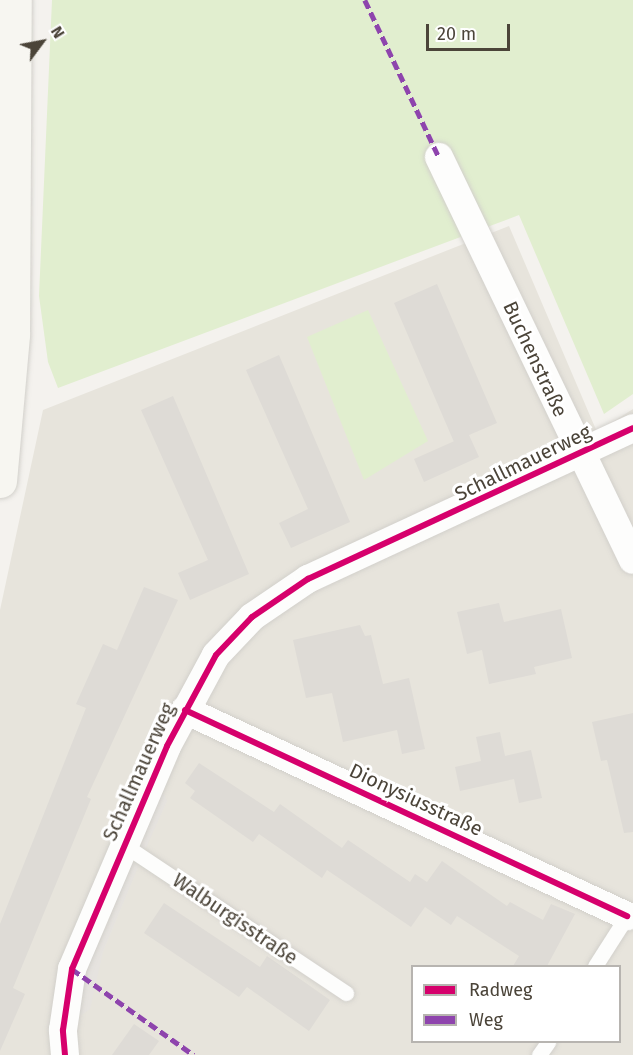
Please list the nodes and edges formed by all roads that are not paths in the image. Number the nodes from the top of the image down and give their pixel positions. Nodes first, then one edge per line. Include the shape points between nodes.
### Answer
1 (15, 0) edge
2 (439, 157) dead end
3 (633, 428) edge
4 (579, 454) junction
5 (0, 481) edge
6 (633, 560) edge
7 (185, 710) junction
8 (124, 845) junction
9 (630, 918) edge
10 (596, 965) edge
11 (346, 993) dead end
12 (65, 1055) edge

1 - 5 main road via 13,334
2 - 4 street, Buchenstraße
3 - 4 street, Schallmauerweg
4 - 6 street, Buchenstraße
4 - 7 street, Schallmauerweg via 484,501 354,554 280,595 216,655
7 - 8 street, Schallmauerweg
7 - 9 street, Dionysiusstraße
8 - 11 lane, Walburgisstraße
8 - 12 street, Schallmauerweg via 72,969 63,1030
9 - 10 lane

